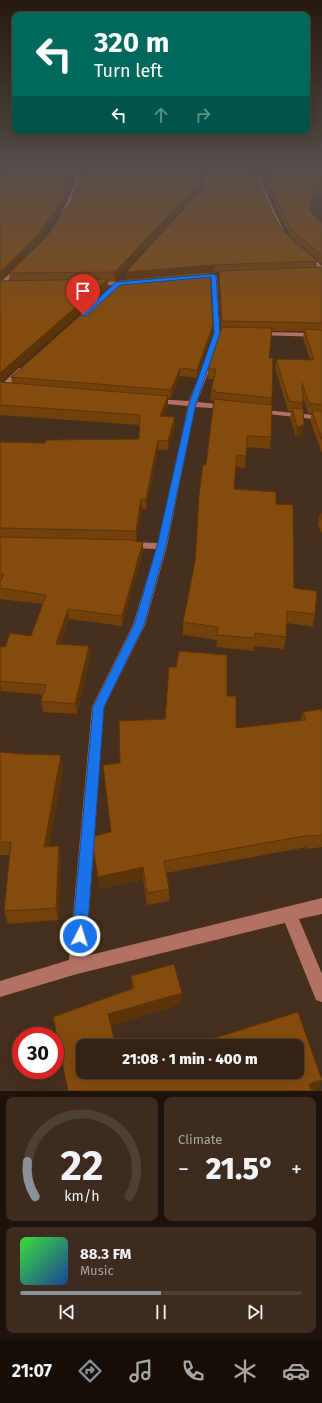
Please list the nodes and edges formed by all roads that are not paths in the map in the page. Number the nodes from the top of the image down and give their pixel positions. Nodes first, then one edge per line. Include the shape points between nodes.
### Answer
1 (279, 222) edge
2 (284, 233) edge
3 (304, 254) edge
4 (22, 264) edge
5 (322, 268) edge
6 (322, 272) edge
7 (314, 273) edge
8 (221, 275) edge
9 (206, 276) edge
10 (214, 276) junction
11 (121, 281) junction
12 (134, 282) edge
13 (87, 284) edge
14 (0, 285) edge
15 (9, 285) edge
16 (112, 289) edge
17 (254, 334) edge
18 (322, 335) edge
19 (25, 367) edge
20 (4, 388) edge
21 (145, 400) edge
22 (192, 404) junction
23 (238, 408) edge
24 (253, 410) edge
25 (322, 418) edge
26 (123, 545) edge
27 (162, 546) junction
28 (322, 906) edge
29 (289, 915) junction
30 (77, 966) junction
31 (0, 989) edge
32 (322, 994) edge

1 - 2 street
3 - 5 street
4 - 14 street
6 - 7 street
8 - 10 street
9 - 10 street
10 - 22 street via 220,333
11 - 12 street
11 - 13 street
11 - 16 street
14 - 15 street
17 - 18 street
19 - 20 street
21 - 22 street
22 - 23 street
22 - 27 street
24 - 25 street
26 - 27 street
27 - 30 street via 139,625 98,707
28 - 29 street
29 - 30 street
29 - 32 street
30 - 31 street

